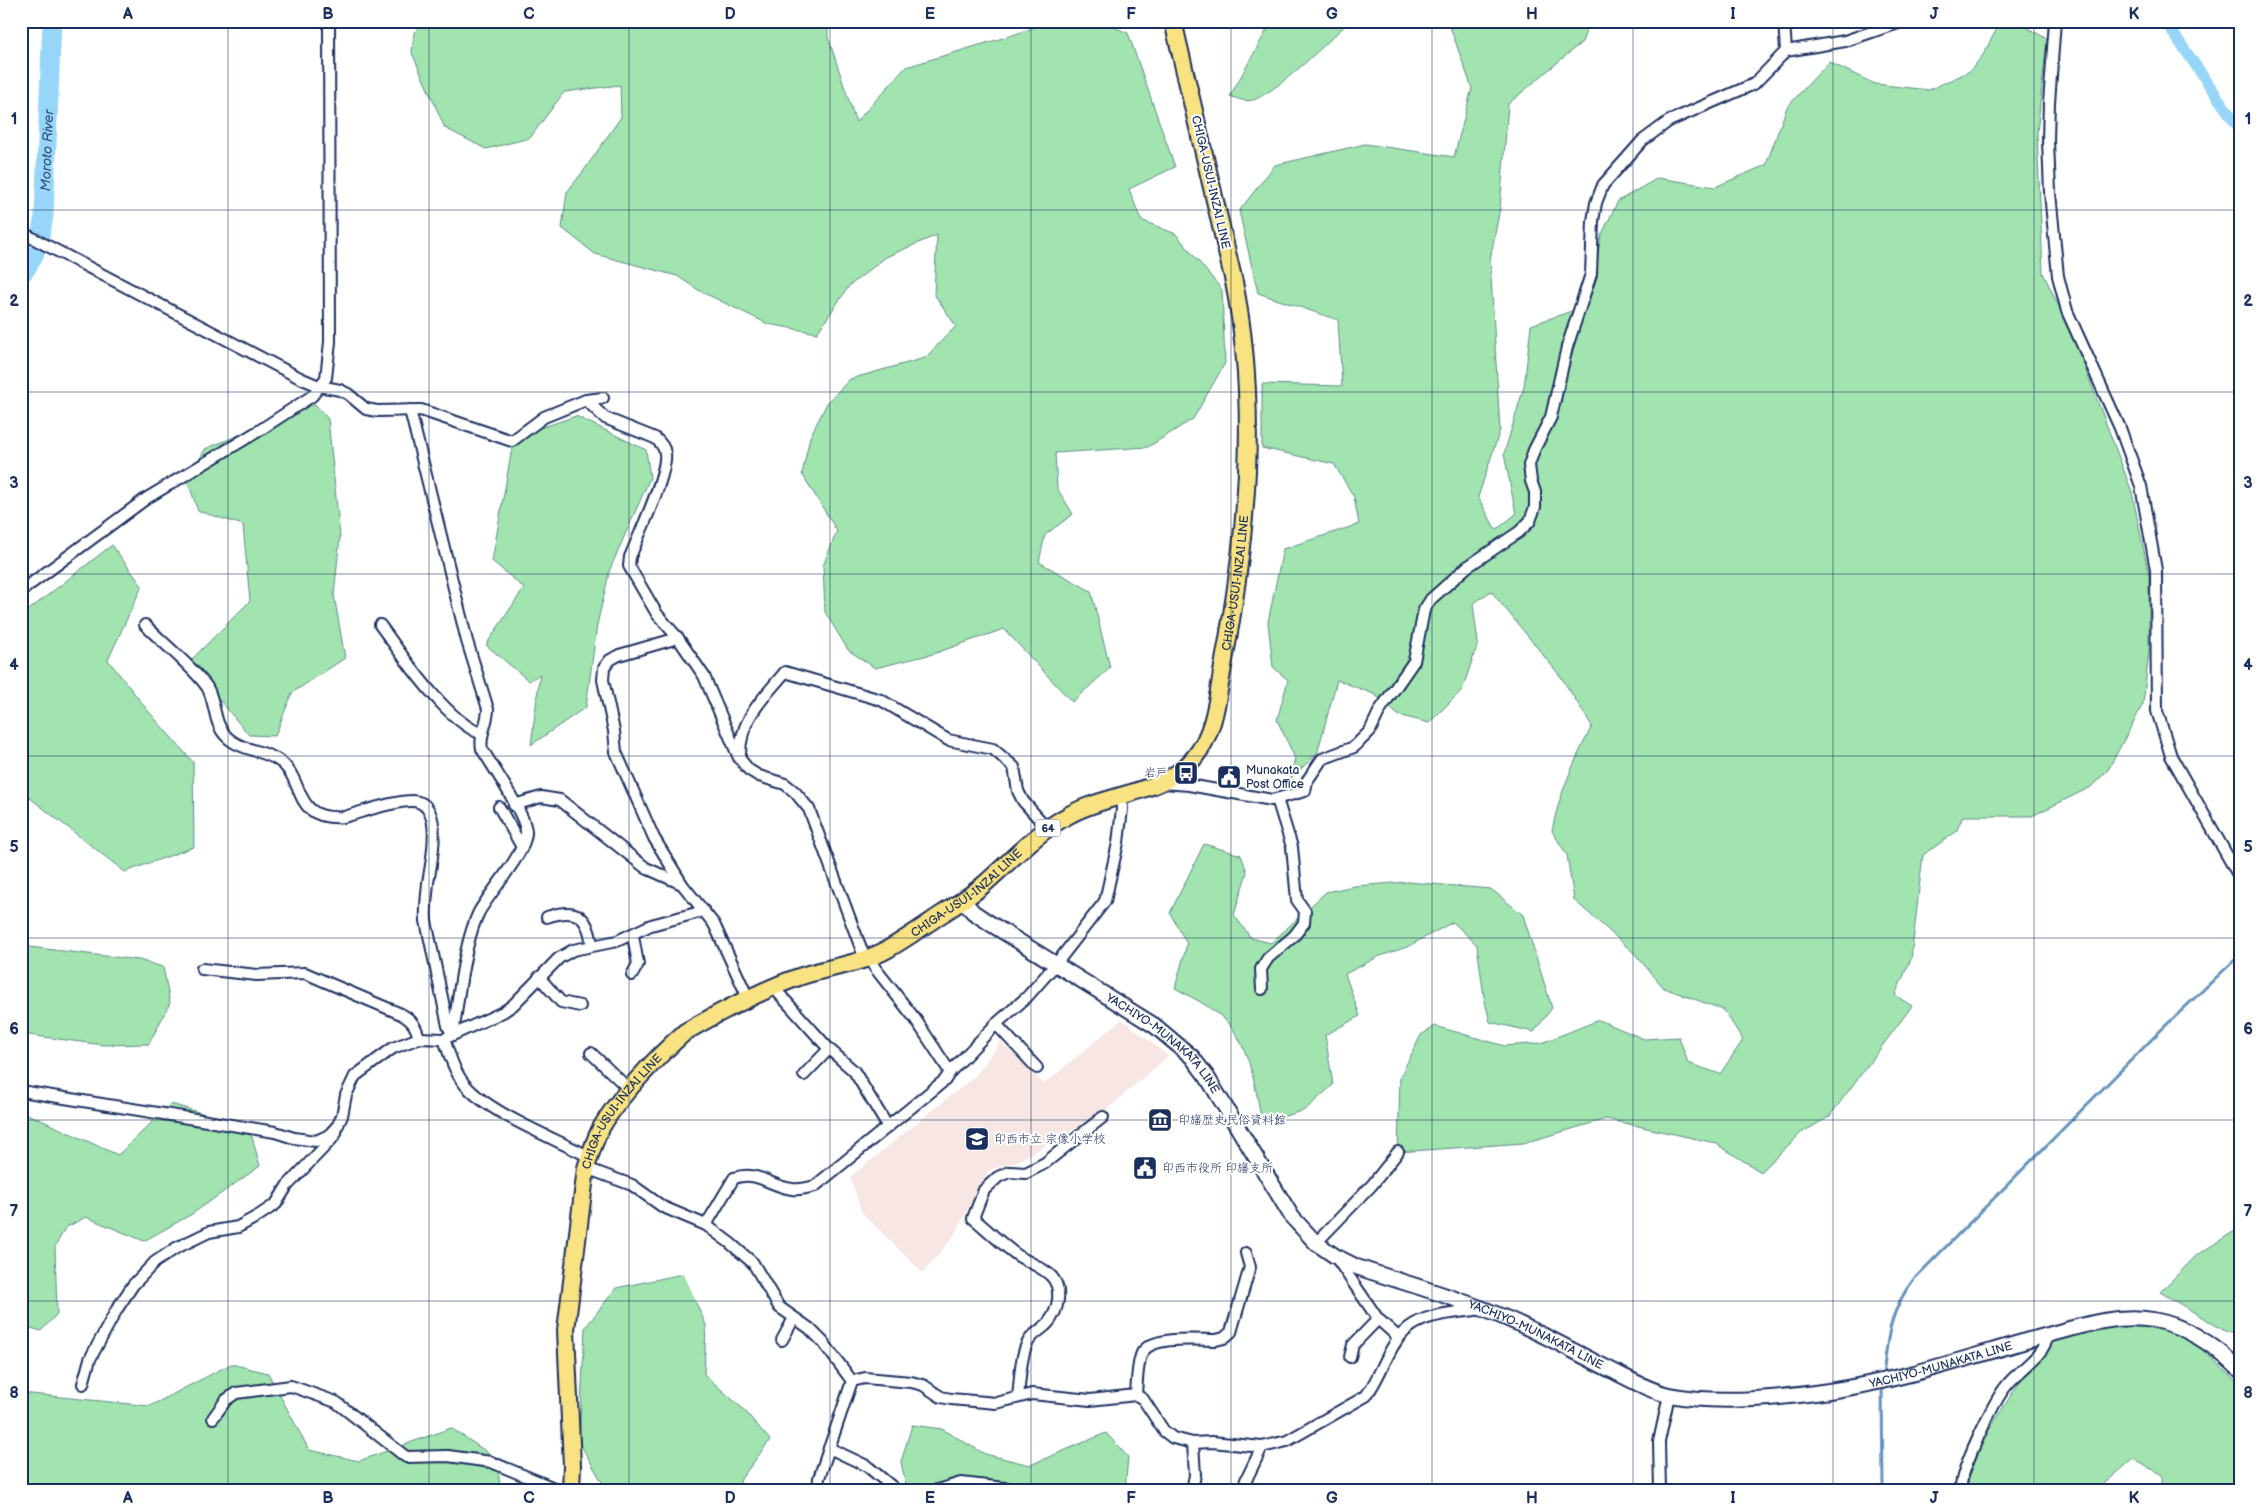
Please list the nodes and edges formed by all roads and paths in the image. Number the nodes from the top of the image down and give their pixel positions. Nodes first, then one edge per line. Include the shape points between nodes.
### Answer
1 (329, 21) edge
2 (1173, 21) edge
3 (1784, 21) edge
4 (1904, 21) edge
5 (2055, 21) edge
6 (1786, 51) junction
7 (21, 232) edge
8 (319, 386) junction
9 (603, 398) dead end
10 (586, 400) junction
11 (410, 410) junction
12 (21, 591) edge
13 (145, 625) dead end
14 (380, 625) dead end
15 (678, 638) junction
16 (482, 734) junction
17 (740, 758) junction
18 (1160, 782) junction
19 (1121, 795) junction
20 (1276, 799) junction
21 (514, 805) junction
22 (499, 807) dead end
23 (1048, 828) junction
24 (522, 847) junction
25 (2241, 880) edge
26 (682, 884) junction
27 (963, 900) junction
28 (704, 911) junction
29 (547, 917) dead end
30 (632, 936) junction
31 (592, 945) junction
32 (867, 958) junction
33 (1056, 964) junction
34 (202, 968) dead end
35 (632, 975) dead end
36 (539, 977) junction
37 (774, 988) junction
38 (1262, 989) dead end
39 (749, 1000) junction
40 (580, 1006) dead end
41 (996, 1024) junction
42 (449, 1037) junction
43 (419, 1038) junction
44 (829, 1048) junction
45 (591, 1054) dead end
46 (1038, 1068) dead end
47 (950, 1072) junction
48 (804, 1075) dead end
49 (630, 1090) junction
50 (21, 1091) edge
51 (1103, 1117) dead end
52 (338, 1125) junction
53 (888, 1127) junction
54 (1398, 1152) dead end
55 (588, 1163) junction
56 (706, 1226) junction
57 (1316, 1243) junction
58 (1246, 1253) dead end
59 (1336, 1256) junction
60 (1484, 1309) junction
61 (794, 1318) junction
62 (1378, 1319) junction
63 (2048, 1335) junction
64 (1398, 1337) junction
65 (782, 1340) dead end
66 (1350, 1357) dead end
67 (2241, 1371) edge
68 (852, 1381) junction
69 (83, 1384) dead end
70 (1669, 1394) junction
71 (1136, 1395) junction
72 (1018, 1397) junction
73 (213, 1418) dead end
74 (1193, 1443) junction
75 (1262, 1446) junction
76 (829, 1448) junction
77 (559, 1490) edge
78 (570, 1490) edge
79 (818, 1490) edge
80 (896, 1490) edge
81 (936, 1490) edge
82 (1022, 1490) edge
83 (1192, 1490) edge
84 (1243, 1490) edge
85 (1660, 1490) edge
86 (1962, 1490) edge

1 - 8 street via 330,342 326,378
2 - 18 main road, CHIGA-USUI-INZAI LINE / 64 via 1243,326 1246,475 1238,582 1208,732 1190,763
3 - 6 street
4 - 6 street via 1845,41
5 - 25 street via 2048,140 2058,276 2067,311 2120,428 2141,486 2156,570 2157,711 2160,721 2171,756
6 - 20 street via 1754,84 1668,121 1642,141 1603,184 1593,221 1591,274 1567,347 1552,418 1529,465 1535,492 1535,507 1530,521 1430,599 1422,617 1414,661 1361,742 1322,759 1307,781 1305,791
7 - 8 street
8 - 11 street via 348,394 366,409
8 - 12 street via 312,396 260,430 147,498
9 - 10 street
10 - 11 street via 544,417 512,441 421,410
10 - 15 street via 605,418 662,443 665,460 629,566 657,614
11 - 16 street via 467,641 488,709
13 - 42 street via 208,689 217,719 227,737 264,752 285,766 300,796 313,811 334,818 410,800 425,805 430,812 435,844 425,904 426,921
14 - 16 street via 430,692 471,730
15 - 17 street via 704,676
15 - 26 street via 610,660 604,668 603,680 616,752 654,838
16 - 21 street via 482,749
17 - 23 street via 746,721 785,672 881,700 948,740 993,749 1014,767 1023,801
17 - 32 street via 758,776 785,784 809,809
18 - 19 main road, CHIGA-USUI-INZAI LINE / 64
18 - 20 street
19 - 23 main road, CHIGA-USUI-INZAI LINE / 64 via 1078,809
19 - 33 street via 1118,844 1105,901
20 - 38 street via 1292,847 1297,900 1304,911 1304,923 1260,969
21 - 24 street via 525,826
21 - 26 street via 541,797 560,800 646,868
22 - 24 street
23 - 27 main road, CHIGA-USUI-INZAI LINE / 64
24 - 42 street via 479,912
26 - 28 street
27 - 32 main road, CHIGA-USUI-INZAI LINE / 64 via 911,936
27 - 33 main road, YACHIYO-MUNAKATA LINE via 973,912
28 - 30 street via 651,925
28 - 39 street via 714,924
29 - 31 street via 562,912 580,916 590,930
30 - 31 street
30 - 35 street via 638,964
31 - 36 street via 559,958
32 - 37 main road, CHIGA-USUI-INZAI LINE / 64
32 - 47 street via 916,1020
33 - 41 street via 1027,997
33 - 57 main road, YACHIYO-MUNAKATA LINE via 1155,1026 1192,1057 1208,1077 1292,1217
34 - 43 street via 257,976 305,972 401,1014 416,1027
36 - 40 street via 561,1002
36 - 42 street via 513,1005
37 - 39 main road, CHIGA-USUI-INZAI LINE / 64
37 - 44 street
39 - 49 main road, CHIGA-USUI-INZAI LINE / 64 via 685,1032
41 - 46 street
41 - 47 street
42 - 43 street
42 - 55 street via 456,1072 467,1088
43 - 52 street via 393,1048 355,1076
44 - 48 street
44 - 53 street via 854,1071
45 - 49 street
47 - 53 street via 945,1080
49 - 55 main road, CHIGA-USUI-INZAI LINE / 64 via 602,1127
50 - 52 street via 275,1132 304,1140 316,1141 329,1135
51 - 72 street via 1044,1163 1026,1173 1009,1172 998,1177 984,1190 973,1218 1019,1256 1047,1272 1057,1285 1056,1311 1048,1323 1031,1336 1026,1346
52 - 69 street via 332,1140 287,1186 276,1204 238,1227 209,1232 155,1262 134,1285 102,1335 90,1359
53 - 56 street via 815,1186 791,1189 753,1175 734,1178
54 - 57 street via 1372,1185
55 - 56 street via 632,1185 663,1207
55 - 78 main road, CHIGA-USUI-INZAI LINE / 64 via 566,1330 572,1466
56 - 61 street via 753,1263 773,1299
57 - 59 main road, YACHIYO-MUNAKATA LINE
58 - 71 street via 1250,1267 1231,1332 1216,1340 1160,1341 1147,1347 1142,1354
59 - 60 main road, YACHIYO-MUNAKATA LINE via 1357,1267
59 - 62 street
60 - 64 street via 1427,1317 1405,1329
60 - 70 main road, YACHIYO-MUNAKATA LINE via 1638,1384
61 - 65 street
61 - 68 street via 823,1342
62 - 64 street
62 - 66 street via 1354,1345
63 - 67 main road, YACHIYO-MUNAKATA LINE via 2084,1324 2153,1320 2202,1338
63 - 70 main road, YACHIYO-MUNAKATA LINE via 1830,1391 1716,1398
63 - 86 street via 2044,1347 2001,1392 1964,1470
64 - 75 street via 1366,1396 1287,1441
68 - 72 street via 865,1378 911,1382 950,1400 996,1403
68 - 76 street
70 - 85 street via 1659,1442
71 - 72 street via 1090,1400 1032,1394
71 - 74 street via 1146,1403 1164,1431 1173,1438
73 - 77 street via 226,1400 236,1393 292,1386 336,1402 406,1457 448,1456 491,1462
74 - 75 street
74 - 83 street via 1195,1475
75 - 84 street
76 - 79 street
76 - 80 street via 867,1466
81 - 82 street via 961,1483

